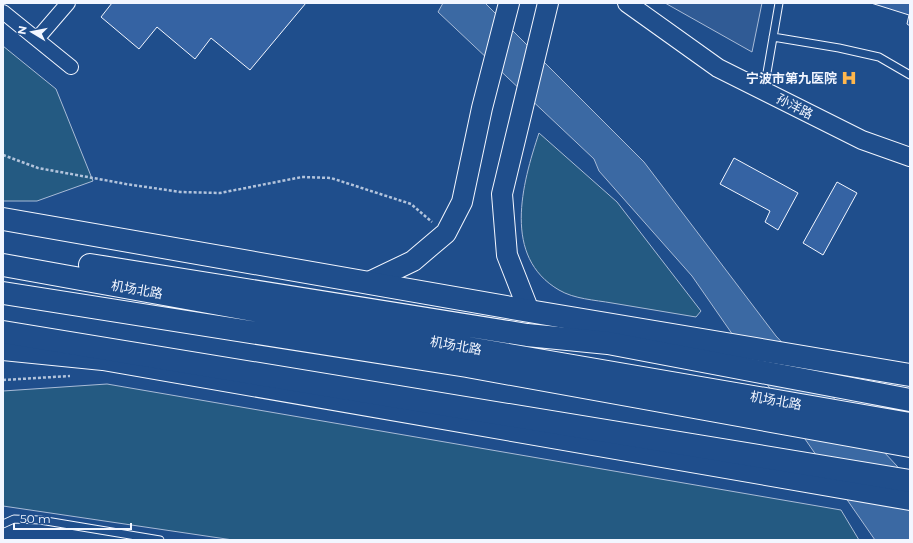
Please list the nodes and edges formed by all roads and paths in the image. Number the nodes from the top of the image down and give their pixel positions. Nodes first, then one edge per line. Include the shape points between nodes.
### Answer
1 (68, 3) edge
2 (510, 3) edge
3 (548, 3) edge
4 (627, 3) edge
5 (779, 3) edge
6 (3, 12) edge
7 (773, 37) junction
8 (37, 39) junction
9 (71, 67) dead end
10 (910, 75) edge
11 (764, 91) junction
12 (3, 155) edge
13 (910, 157) edge
14 (3, 219) edge
15 (446, 233) junction
16 (3, 250) edge
17 (3, 264) edge
18 (367, 283) junction
19 (3, 293) edge
20 (529, 311) junction
21 (3, 332) edge
22 (3, 348) edge
23 (910, 375) edge
24 (910, 400) edge
25 (910, 424) edge
26 (910, 446) edge
27 (910, 481) edge
28 (910, 499) edge
29 (3, 524) edge
30 (160, 540) edge

1 - 8 street
2 - 15 main road via 482,108 462,202
3 - 20 main road via 502,194 507,255
4 - 11 street, 孙洋路 via 718,68
5 - 7 lane
6 - 8 street
7 - 10 lane via 879,57
7 - 11 lane
8 - 9 street
11 - 13 street, 孙洋路 via 862,140
12 - 15 path via 38,168 180,192 220,193 302,177 331,178 410,204
14 - 18 main road
15 - 18 main road via 413,260
16 - 24 main road via 527,335 608,342
17 - 25 main road, 机场北路 via 365,330
18 - 20 main road
19 - 26 main road, 机场北路 via 466,366
20 - 23 main road
21 - 27 main road
22 - 28 main road via 103,360
29 - 30 lane via 14,519 40,520

